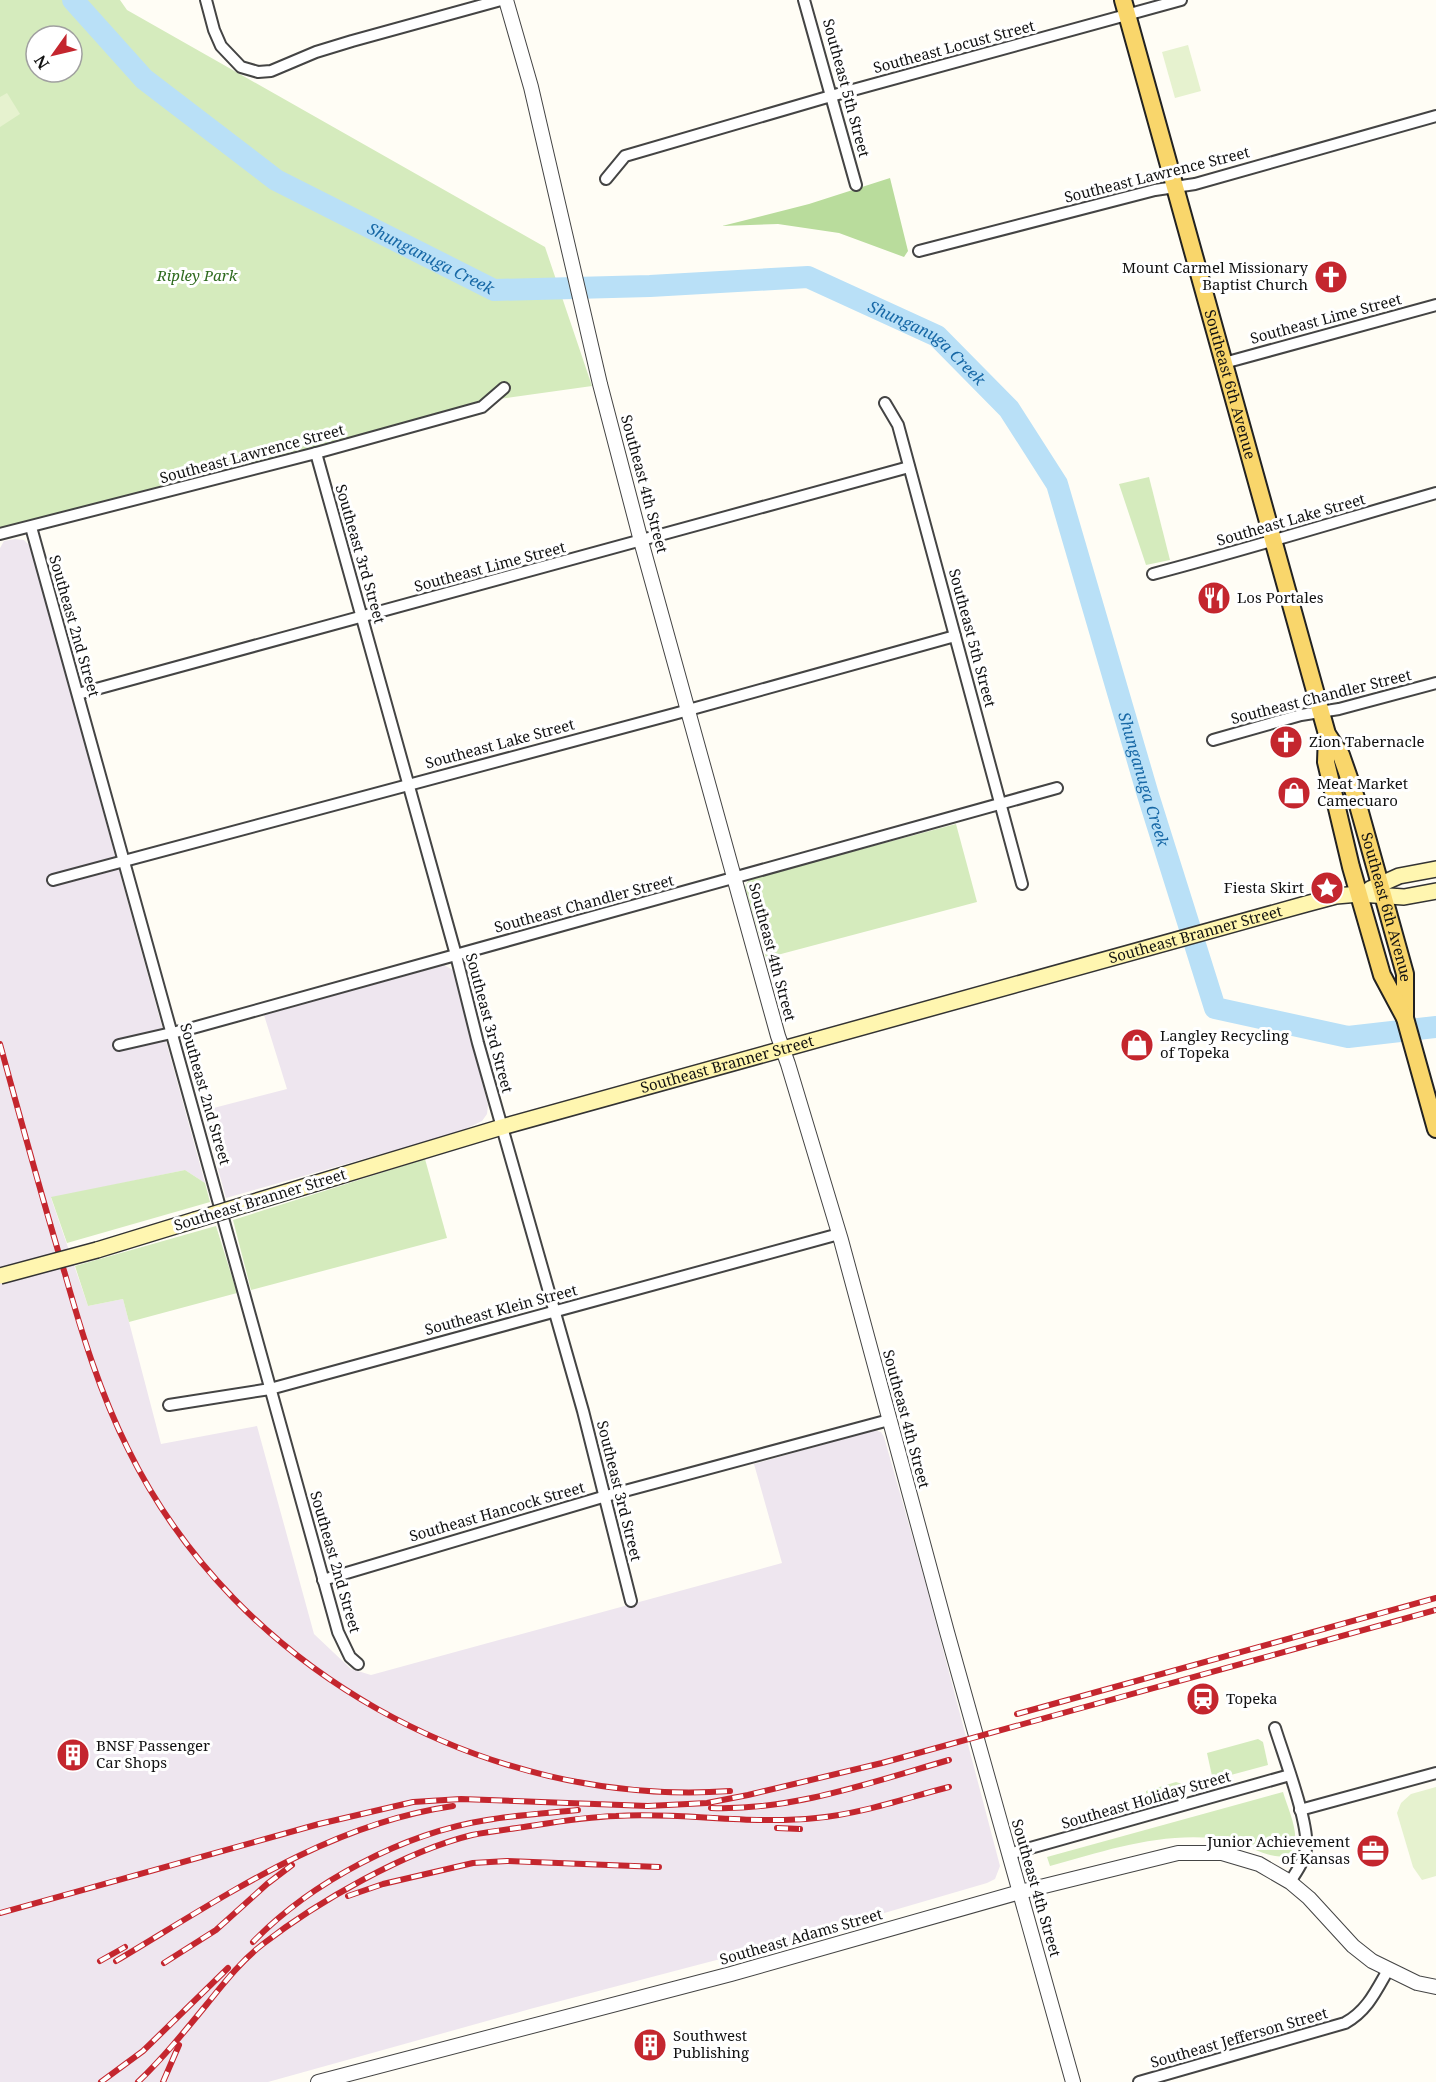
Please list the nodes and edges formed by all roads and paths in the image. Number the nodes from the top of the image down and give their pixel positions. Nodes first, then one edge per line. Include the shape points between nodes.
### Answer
1 (206, 0) edge
2 (501, 0) edge
3 (506, 0) edge
4 (804, 0) edge
5 (1181, 0) edge
6 (1125, 8) edge
7 (831, 96) junction
8 (1436, 116) edge
9 (606, 179) dead end
10 (856, 185) dead end
11 (1175, 187) junction
12 (919, 251) dead end
13 (1436, 305) edge
14 (1224, 363) junction
15 (504, 388) dead end
16 (885, 404) dead end
17 (316, 453) junction
18 (909, 467) junction
19 (1436, 493) edge
20 (31, 527) junction
21 (0, 534) edge
22 (1273, 540) junction
23 (641, 541) junction
24 (1153, 574) dead end
25 (362, 617) junction
26 (955, 636) junction
27 (1436, 683) edge
28 (78, 694) junction
29 (687, 710) junction
30 (1321, 712) junction
31 (1327, 734) junction
32 (1213, 740) dead end
33 (407, 784) junction
34 (1057, 788) dead end
35 (1000, 804) junction
36 (124, 860) junction
37 (1436, 869) edge
38 (734, 878) junction
39 (53, 880) dead end
40 (1022, 884) dead end
41 (1382, 890) junction
42 (1436, 891) edge
43 (1359, 894) junction
44 (456, 955) junction
45 (1405, 1018) junction
46 (173, 1034) junction
47 (119, 1045) dead end
48 (783, 1050) junction
49 (502, 1127) junction
50 (1436, 1129) edge
51 (839, 1234) junction
52 (0, 1276) edge
53 (554, 1311) junction
54 (270, 1389) junction
55 (169, 1405) dead end
56 (889, 1420) junction
57 (606, 1496) junction
58 (323, 1580) junction
59 (631, 1601) dead end
60 (358, 1664) dead end
61 (1275, 1728) dead end
62 (1436, 1773) edge
63 (1290, 1775) junction
64 (1300, 1810) junction
65 (1010, 1854) junction
66 (1290, 1882) junction
67 (1020, 1892) junction
68 (1388, 1970) junction
69 (1436, 1987) edge
70 (318, 2082) edge
71 (1073, 2082) edge
72 (1139, 2082) edge

1 - 2 street via 221,46 241,67 258,72 271,71 352,41
3 - 23 street, Southeast 4th Street via 531,87
4 - 7 street, Southeast 5th Street
5 - 6 street, Southeast Locust Street
6 - 7 street, Southeast Locust Street
6 - 11 main road, Southeast 6th Avenue
7 - 9 street, Southeast Locust Street via 625,156
7 - 10 street, Southeast 5th Street
8 - 11 street, Southeast Lawrence Street
11 - 12 street, Southeast Lawrence Street
11 - 14 main road, Southeast 6th Avenue
13 - 14 street, Southeast Lime Street
14 - 22 main road, Southeast 6th Avenue
15 - 17 street, Southeast Lawrence Street via 482,407
16 - 18 street, Southeast 5th Street via 898,425
17 - 20 street, Southeast Lawrence Street
17 - 25 street, Southeast 3rd Street
18 - 23 street, Southeast Lime Street
18 - 26 street, Southeast 5th Street
19 - 22 street, Southeast Lake Street
20 - 21 street, Southeast Lawrence Street
20 - 28 street, Southeast 2nd Street
22 - 24 street, Southeast Lake Street
22 - 30 main road, Southeast 6th Avenue
23 - 25 street, Southeast Lime Street
23 - 29 street, Southeast 4th Street
25 - 28 street, Southeast Lime Street
25 - 33 street, Southeast 3rd Street
26 - 29 street, Southeast Lake Street
26 - 35 street, Southeast 5th Street
27 - 30 street, Southeast Chandler Street
28 - 36 street, Southeast 2nd Street
29 - 33 street, Southeast Lake Street
29 - 38 street, Southeast 4th Street
30 - 31 main road, Southeast 6th Avenue
30 - 32 street, Southeast Chandler Street
31 - 41 main road, Southeast 6th Avenue via 1341,755
31 - 43 main road, Southeast 6th Avenue via 1326,762
33 - 36 street, Southeast Lake Street
33 - 44 street, Southeast 3rd Street
34 - 35 street, Southeast Chandler Street
35 - 38 street, Southeast Chandler Street
35 - 40 street, Southeast 5th Street
36 - 39 street, Southeast Lake Street
36 - 46 street, Southeast 2nd Street
37 - 41 main road, Southeast Branner Street via 1399,876
38 - 44 street, Southeast Chandler Street
38 - 48 street, Southeast 4th Street
41 - 42 main road, Southeast Branner Street via 1404,897
41 - 43 main road, Southeast Branner Street
41 - 45 main road, Southeast 6th Avenue via 1405,974
43 - 45 main road, Southeast 6th Avenue via 1382,975
43 - 48 main road, Southeast Branner Street via 1336,896
44 - 46 street, Southeast Chandler Street
44 - 49 street, Southeast 3rd Street
45 - 50 main road, Southeast 6th Avenue
46 - 47 street, Southeast Chandler Street
46 - 54 street, Southeast 2nd Street
48 - 49 main road, Southeast Branner Street
48 - 51 street, Southeast 4th Street
49 - 52 main road, Southeast Branner Street, bridge
49 - 53 street, Southeast 3rd Street
51 - 53 street, Southeast Klein Street
51 - 56 street, Southeast 4th Street
53 - 54 street, Southeast Klein Street
53 - 57 street, Southeast 3rd Street
54 - 55 street, Southeast Klein Street
54 - 58 street, Southeast 2nd Street
56 - 57 street, Southeast Hancock Street
56 - 65 street, Southeast 4th Street
57 - 58 street, Southeast Hancock Street
57 - 59 street, Southeast 3rd Street
58 - 60 street, Southeast 2nd Street via 338,1632 350,1657
61 - 63 street
62 - 64 street
63 - 64 street
63 - 65 street, Southeast Holiday Street
64 - 66 street via 1306,1851
65 - 67 street, Southeast 4th Street
66 - 67 street, Southeast Adams Street via 1259,1864 1230,1855 1178,1853
66 - 68 street via 1353,1946
67 - 70 street, Southeast Adams Street via 734,1973
67 - 71 street, Southeast 4th Street
68 - 69 street
68 - 72 street, Southeast Jefferson Street via 1367,2006 1346,2022

